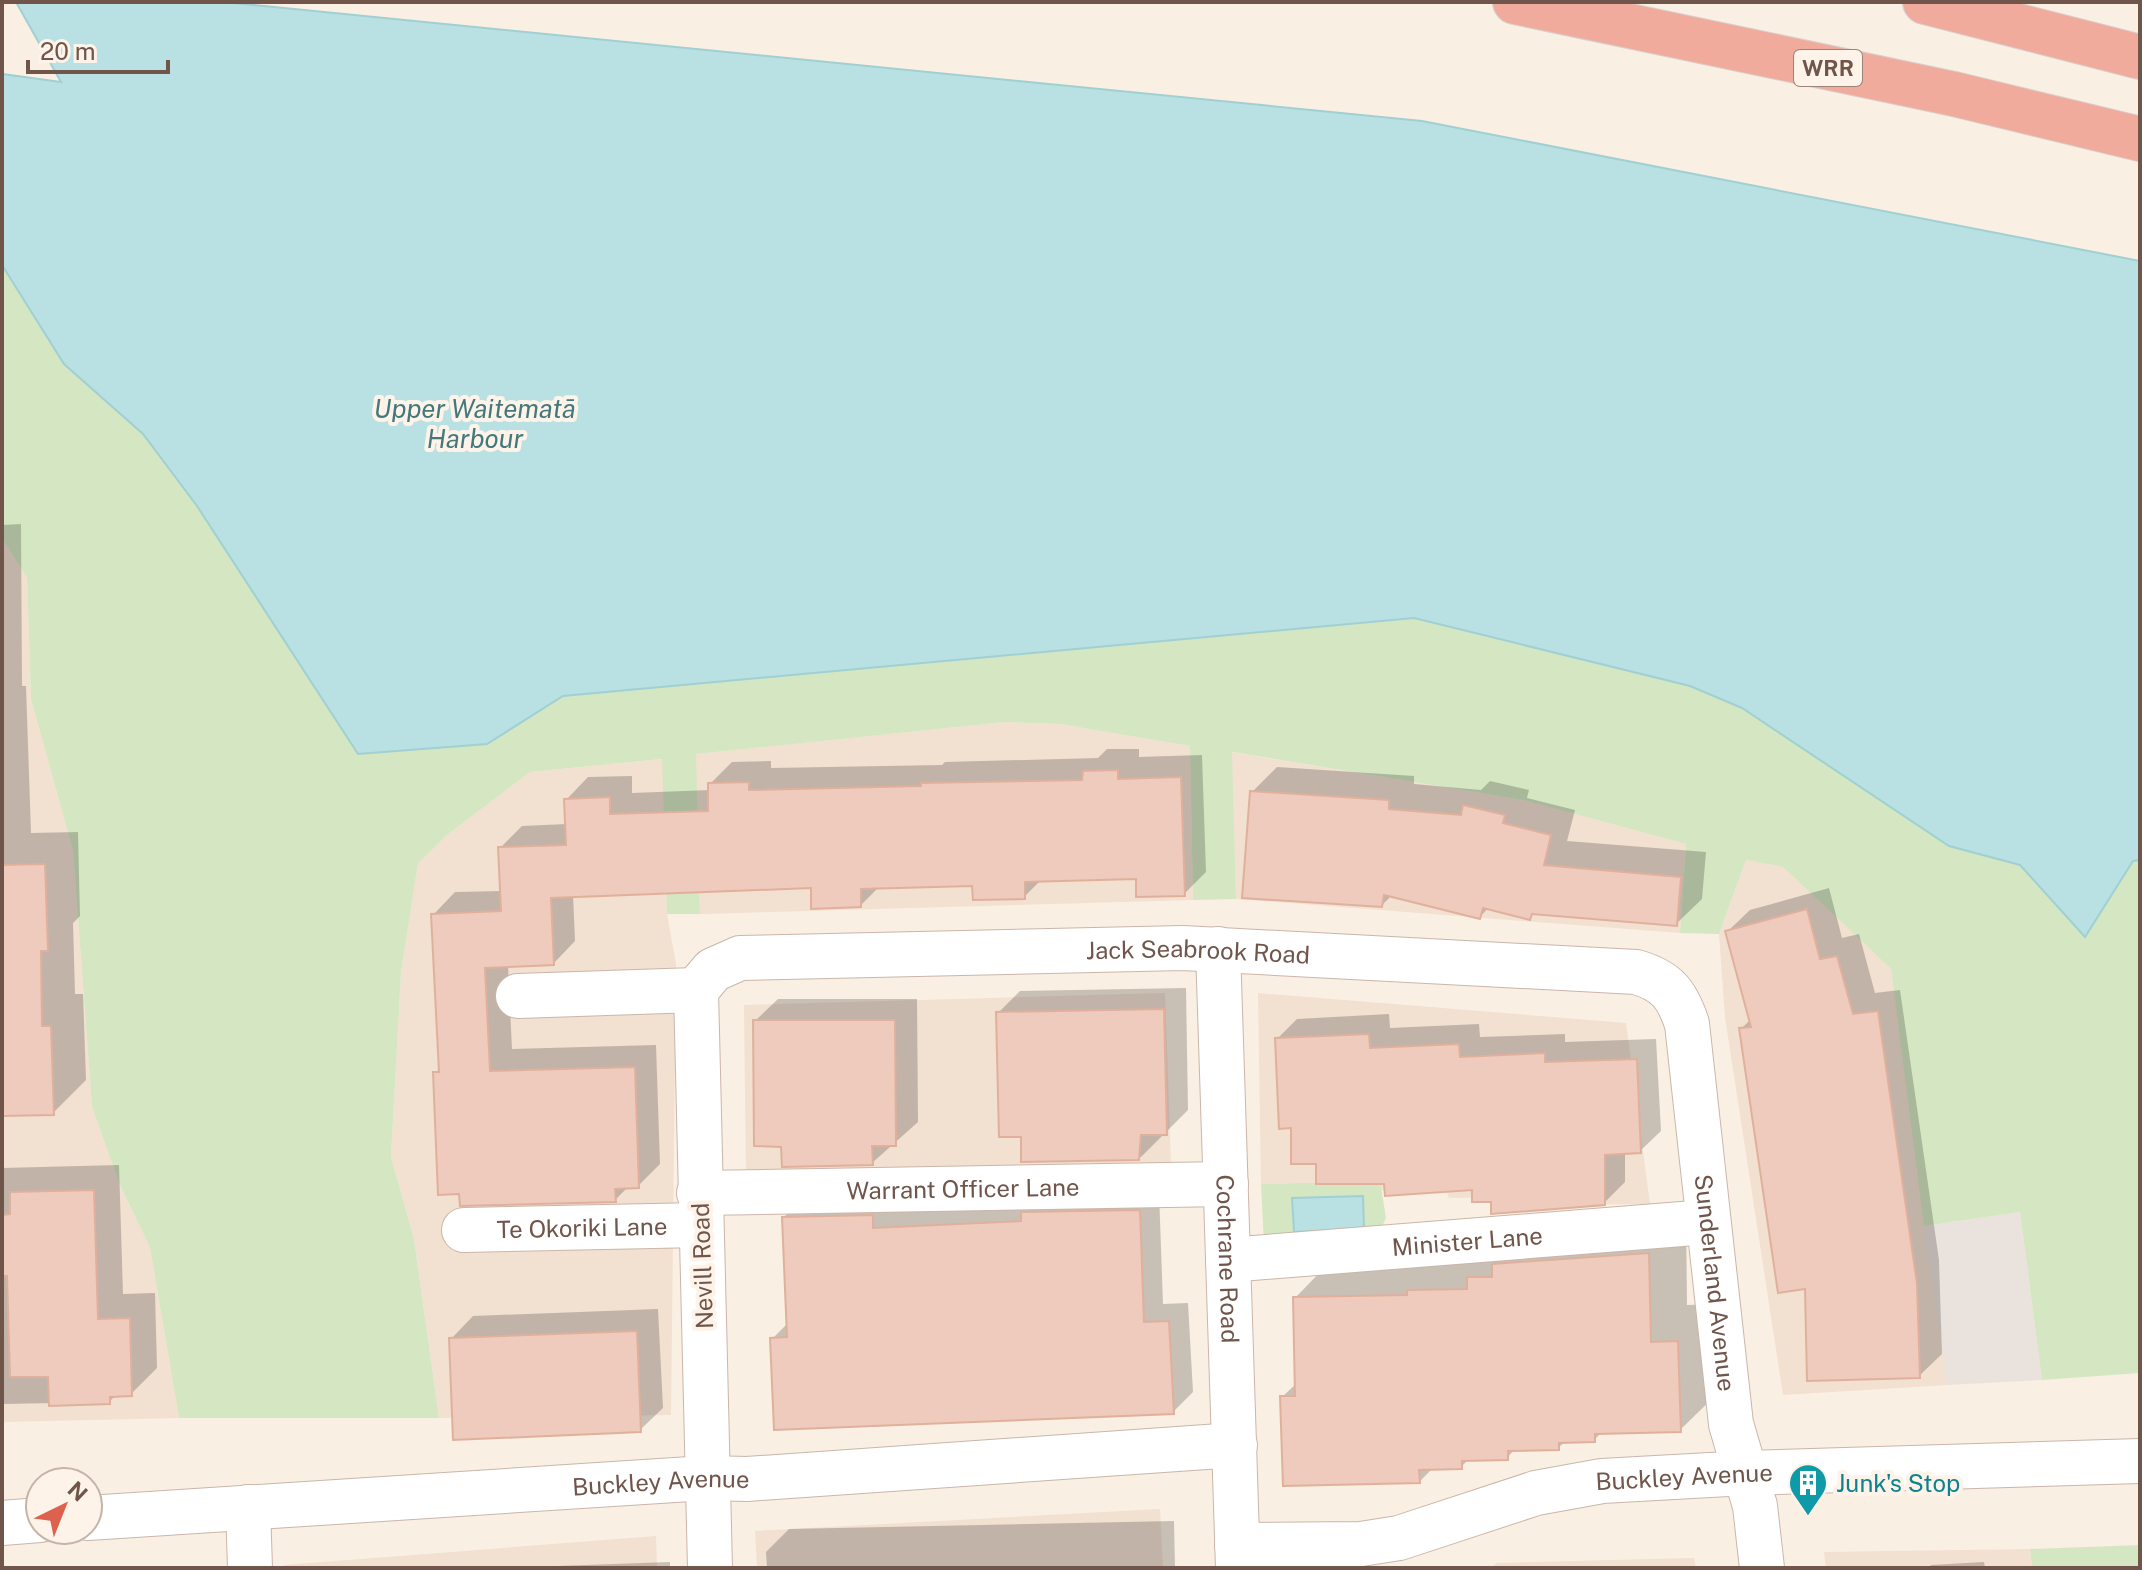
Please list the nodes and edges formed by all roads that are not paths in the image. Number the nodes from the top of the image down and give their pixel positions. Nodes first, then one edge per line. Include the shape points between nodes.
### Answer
1 (1515, 2) edge
2 (1925, 2) edge
3 (2140, 57) edge
4 (2140, 139) edge
5 (1218, 949) junction
6 (705, 980) junction
7 (518, 996) dead end
8 (1677, 996) joint
9 (1226, 1184) junction
10 (700, 1209) junction
11 (1707, 1222) junction
12 (464, 1230) dead end
13 (1228, 1260) junction
14 (1235, 1445) junction
15 (2140, 1461) edge
16 (1746, 1473) junction
17 (706, 1478) junction
18 (248, 1507) junction
19 (104, 1517) edge
20 (24, 1521) edge
21 (2, 1523) edge
22 (1238, 1557) edge
23 (250, 1568) edge
24 (710, 1568) edge
25 (1762, 1568) edge

1 - 4 highway, WRR via 1954,94
2 - 3 highway
5 - 6 street, Jack Seabrook Road via 740,958
5 - 8 street, Jack Seabrook Road via 1636,972 1669,986
5 - 9 street, Cochrane Road
6 - 7 street, Jack Seabrook Road
6 - 10 street, Nevill Road
8 - 11 street, Sunderland Avenue via 1687,1024
9 - 10 street, Warrant Officer Lane
9 - 13 street, Cochrane Road
10 - 12 street, Te Okoriki Lane
10 - 17 street, Nevill Road
11 - 13 street, Minister Lane
11 - 16 street, Sunderland Avenue via 1731,1424
13 - 14 street, Cochrane Road
14 - 17 street, Buckley Avenue
14 - 22 street, Cochrane Road
15 - 16 street, Buckley Avenue
16 - 22 street, Buckley Avenue via 1571,1485 1399,1538
16 - 25 street, Sunderland Avenue
17 - 18 street, Buckley Avenue
17 - 24 street, Nevill Road
18 - 19 street, Buckley Avenue
18 - 23 street
20 - 21 street

